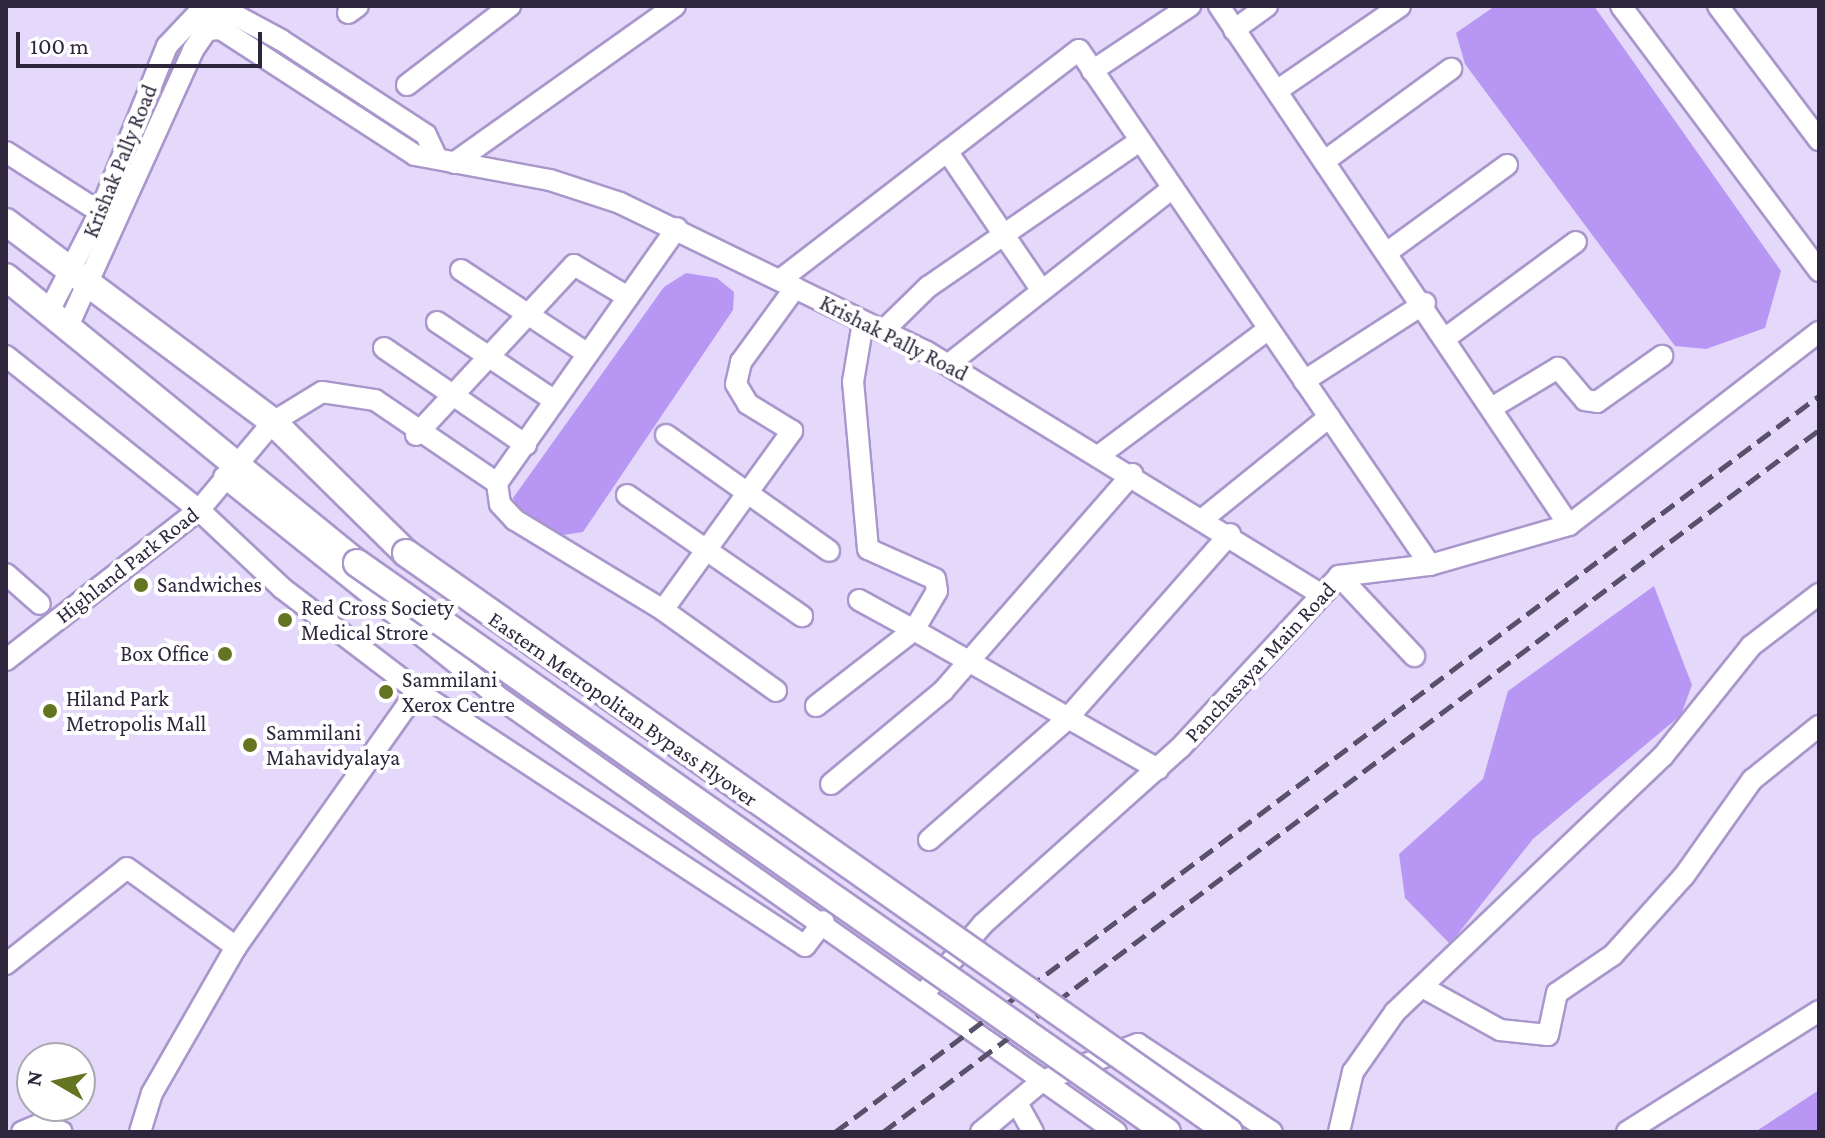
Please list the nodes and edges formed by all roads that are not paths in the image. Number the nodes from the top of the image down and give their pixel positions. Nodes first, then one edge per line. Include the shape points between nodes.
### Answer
1 (510, 6) edge
2 (675, 6) edge
3 (1190, 6) edge
4 (1219, 6) edge
5 (1267, 6) edge
6 (1400, 6) edge
7 (1621, 6) edge
8 (1718, 6) edge
9 (648, 14) edge
10 (209, 15) edge
11 (1234, 30) junction
12 (1451, 69) dead end
13 (1092, 71) junction
14 (407, 85) dead end
15 (1278, 90) junction
16 (1819, 140) edge
17 (1140, 141) junction
18 (947, 151) junction
19 (6, 152) edge
20 (444, 158) junction
21 (1326, 160) junction
22 (1507, 165) dead end
23 (1173, 188) junction
24 (100, 212) junction
25 (6, 222) edge
26 (677, 228) junction
27 (1005, 234) junction
28 (1576, 242) dead end
29 (1389, 251) junction
30 (461, 270) dead end
31 (1819, 271) edge
32 (83, 276) junction
33 (6, 277) edge
34 (788, 284) junction
35 (1040, 288) junction
36 (628, 297) junction
37 (1425, 303) junction
38 (527, 314) junction
39 (58, 318) junction
40 (437, 322) dead end
41 (863, 322) junction
42 (1269, 329) junction
43 (883, 331) junction
44 (1819, 332) edge
45 (1447, 337) junction
46 (384, 348) dead end
47 (588, 354) junction
48 (6, 356) edge
49 (1662, 356) dead end
50 (489, 357) junction
51 (949, 364) junction
52 (1304, 381) junction
53 (450, 395) junction
54 (555, 401) junction
55 (1493, 407) junction
56 (1329, 417) junction
57 (273, 422) junction
58 (416, 435) junction
59 (666, 435) dead end
60 (526, 445) junction
61 (1101, 454) junction
62 (231, 468) junction
63 (1132, 474) junction
64 (497, 483) junction
65 (748, 491) junction
66 (627, 495) dead end
67 (199, 510) junction
68 (1204, 518) junction
69 (1569, 525) junction
70 (1230, 534) junction
71 (706, 551) junction
72 (829, 551) dead end
73 (1430, 565) junction
74 (6, 574) edge
75 (1339, 576) junction
76 (1321, 594) junction
77 (1819, 594) edge
78 (859, 600) dead end
79 (40, 604) dead end
80 (663, 610) junction
81 (802, 616) dead end
82 (914, 630) junction
83 (1414, 656) dead end
84 (6, 660) edge
85 (966, 662) junction
86 (417, 691) junction
87 (776, 691) dead end
88 (816, 706) dead end
89 (1066, 720) junction
90 (1819, 726) edge
91 (1158, 769) junction
92 (831, 784) dead end
93 (929, 840) dead end
94 (824, 921) junction
95 (236, 947) junction
96 (6, 964) edge
97 (1424, 988) junction
98 (925, 992) junction
99 (1819, 1011) edge
100 (1042, 1081) junction
101 (1017, 1103) junction
102 (22, 1132) edge
103 (62, 1132) edge
104 (140, 1132) edge
105 (981, 1132) edge
106 (1033, 1132) edge
107 (1116, 1132) edge
108 (1167, 1132) edge
109 (1229, 1132) edge
110 (1272, 1132) edge
111 (1339, 1132) edge
112 (1627, 1132) edge

1 - 14 street
2 - 9 street
3 - 13 street
4 - 11 street
5 - 11 street
6 - 15 street
7 - 31 street
8 - 16 street
9 - 20 street
10 - 20 street, Krishak Pally Road via 415,155
10 - 24 street, Krishak Pally Road via 167,46
10 - 32 street, Krishak Pally Road
11 - 15 street
12 - 21 street
13 - 17 street
13 - 18 street via 1079,50
15 - 21 street
17 - 23 street
17 - 27 street
18 - 27 street
18 - 34 street
19 - 24 street
20 - 26 street, Krishak Pally Road via 550,180
21 - 29 street
22 - 29 street
23 - 35 street
23 - 42 street
24 - 32 street, Krishak Pally Road
25 - 32 main road, Eastern Metropolitan Bypass Flyover
26 - 34 street, Krishak Pally Road
26 - 36 street
27 - 35 street
27 - 43 street via 928,287
28 - 45 street
29 - 37 street
30 - 38 street
32 - 39 street, Krishak Pally Road
32 - 57 main road, Eastern Metropolitan Bypass Flyover
33 - 39 main road, Eastern Metropolitan Bypass Flyover
34 - 41 street, Krishak Pally Road
34 - 65 street via 737,375 748,404 792,431
35 - 51 street
36 - 38 street via 574,265
36 - 47 street
37 - 45 street
37 - 52 street
38 - 47 street
38 - 50 street
39 - 62 main road, Eastern Metropolitan Bypass Flyover
40 - 50 street
41 - 43 street, Krishak Pally Road
41 - 82 street via 853,382 868,549 935,579 937,591
42 - 52 street
42 - 61 street
43 - 51 street, Krishak Pally Road
44 - 69 street, Panchasayar Main Road
45 - 55 street
46 - 53 street
47 - 54 street
48 - 67 street
49 - 55 street via 1597,402 1585,400 1558,368
50 - 53 street
50 - 54 street
51 - 61 street, Krishak Pally Road
52 - 56 street
53 - 58 street
53 - 60 street
54 - 60 street
55 - 69 street
56 - 68 street
56 - 73 street
57 - 58 street, Highland Park Road via 322,392 345,391 375,400
57 - 62 street, Highland Park Road
57 - 109 main road, Eastern Metropolitan Bypass Flyover, bridge via 406,553
58 - 64 street, Highland Park Road
59 - 65 street
60 - 64 street
61 - 63 street, Krishak Pally Road
62 - 67 street, Highland Park Road
62 - 94 street via 439,653 635,796
62 - 108 main road, Eastern Metropolitan Bypass Flyover, bridge via 357,563
63 - 68 street, Krishak Pally Road
63 - 85 street
64 - 80 street via 505,512
65 - 71 street
65 - 72 street
66 - 71 street
67 - 84 street, Highland Park Road
67 - 86 street via 282,588
68 - 70 street, Krishak Pally Road
69 - 73 street, Panchasayar Main Road
70 - 76 street, Krishak Pally Road
70 - 89 street
71 - 80 street
71 - 81 street
73 - 75 street, Panchasayar Main Road
74 - 79 street
75 - 76 street, Panchasayar Main Road
75 - 83 street
76 - 91 street, Panchasayar Main Road
77 - 97 street via 1751,646 1663,756
78 - 82 street
80 - 87 street
82 - 85 street
82 - 88 street
85 - 89 street
85 - 92 street via 943,691
86 - 94 street via 805,946
86 - 95 street
89 - 91 street
89 - 93 street
90 - 97 street via 1752,780 1684,876 1613,955 1557,993 1548,1035 1500,1030
91 - 98 street, Panchasayar Main Road via 983,924
94 - 98 street
95 - 96 street via 127,868
95 - 104 street via 152,1093
97 - 111 street via 1370,1039
98 - 100 street
99 - 112 street
100 - 101 street
100 - 107 street
100 - 110 street via 1138,1044
101 - 105 street
101 - 106 street
102 - 103 street via 41,1124

